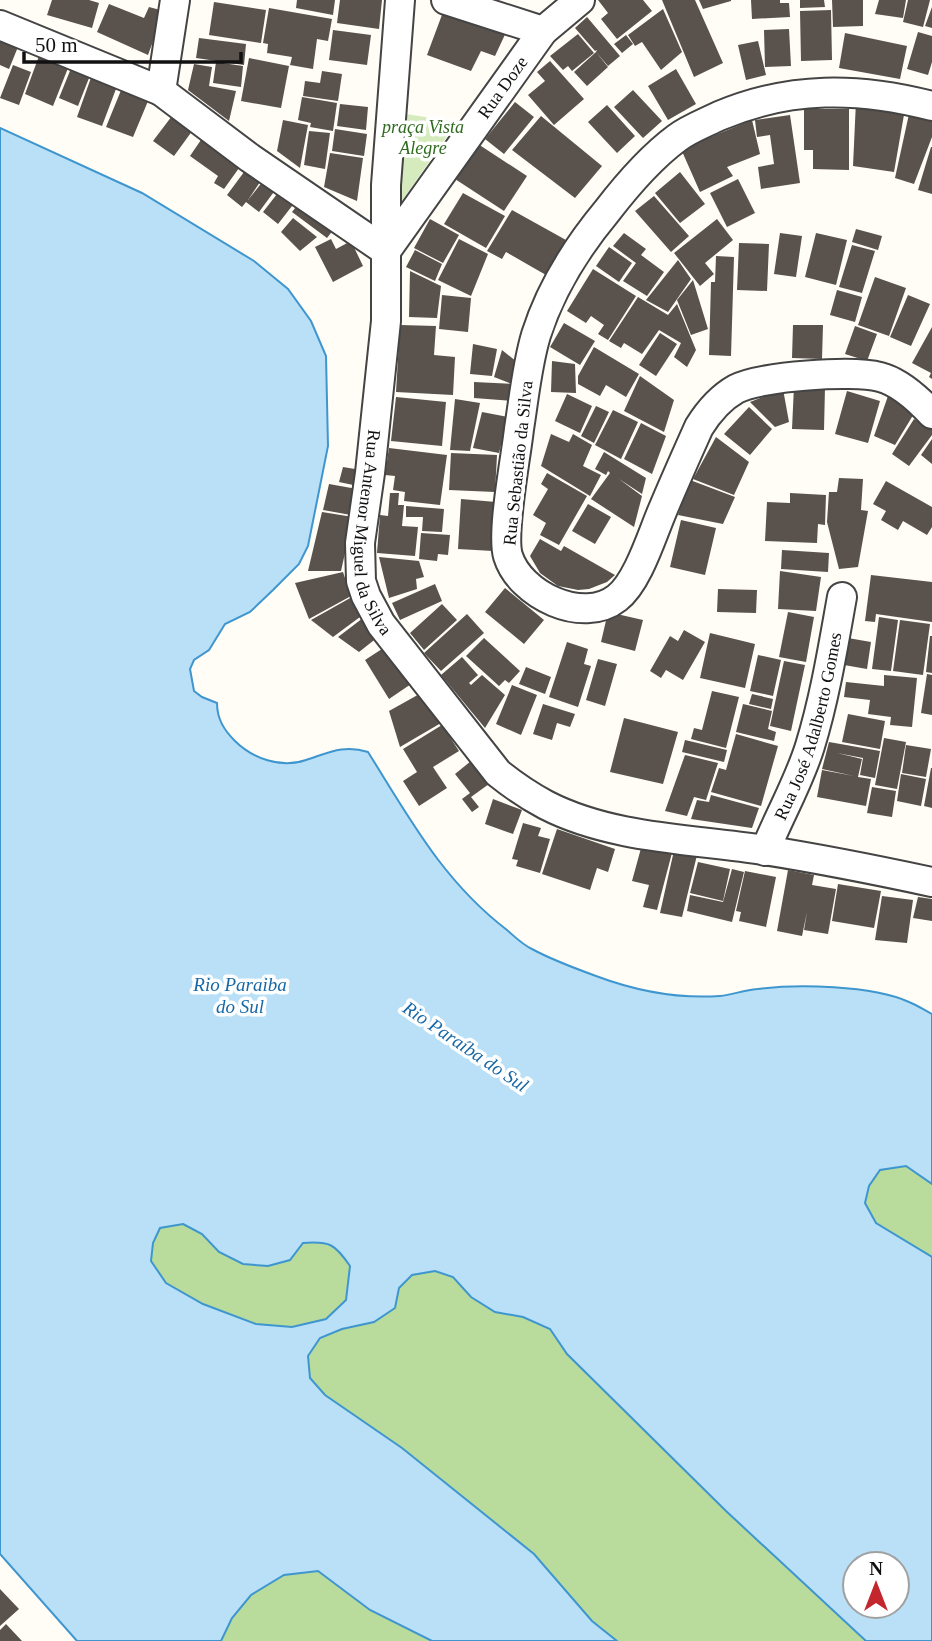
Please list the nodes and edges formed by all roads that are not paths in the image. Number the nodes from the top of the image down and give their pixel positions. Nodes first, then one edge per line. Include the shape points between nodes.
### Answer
1 (175, 0) edge
2 (400, 0) edge
3 (446, 0) edge
4 (580, 0) edge
5 (0, 25) edge
6 (543, 31) junction
7 (161, 91) junction
8 (932, 106) edge
9 (386, 251) junction
10 (932, 414) edge
11 (842, 597) dead end
12 (765, 850) junction
13 (932, 882) edge

1 - 7 street
2 - 9 street, Rua Antenor Miguel da Silva
3 - 6 street
4 - 6 street, Rua Doze
5 - 7 street
6 - 9 street, Rua Doze
7 - 9 street
8 - 10 street, Rua Sebastião da Silva via 872,93 796,94 760,100 678,137 636,177 573,260 535,338 510,500 508,556 533,590 562,606 595,608 618,598 638,569 699,426 724,396 755,381 878,376 905,390
9 - 12 street, Rua Antenor Miguel da Silva via 386,321 359,544 361,580 374,612 498,773 547,806 628,831
11 - 12 street, Rua José Adalberto Gomes via 810,748
12 - 13 street, Rua Antenor Miguel da Silva

